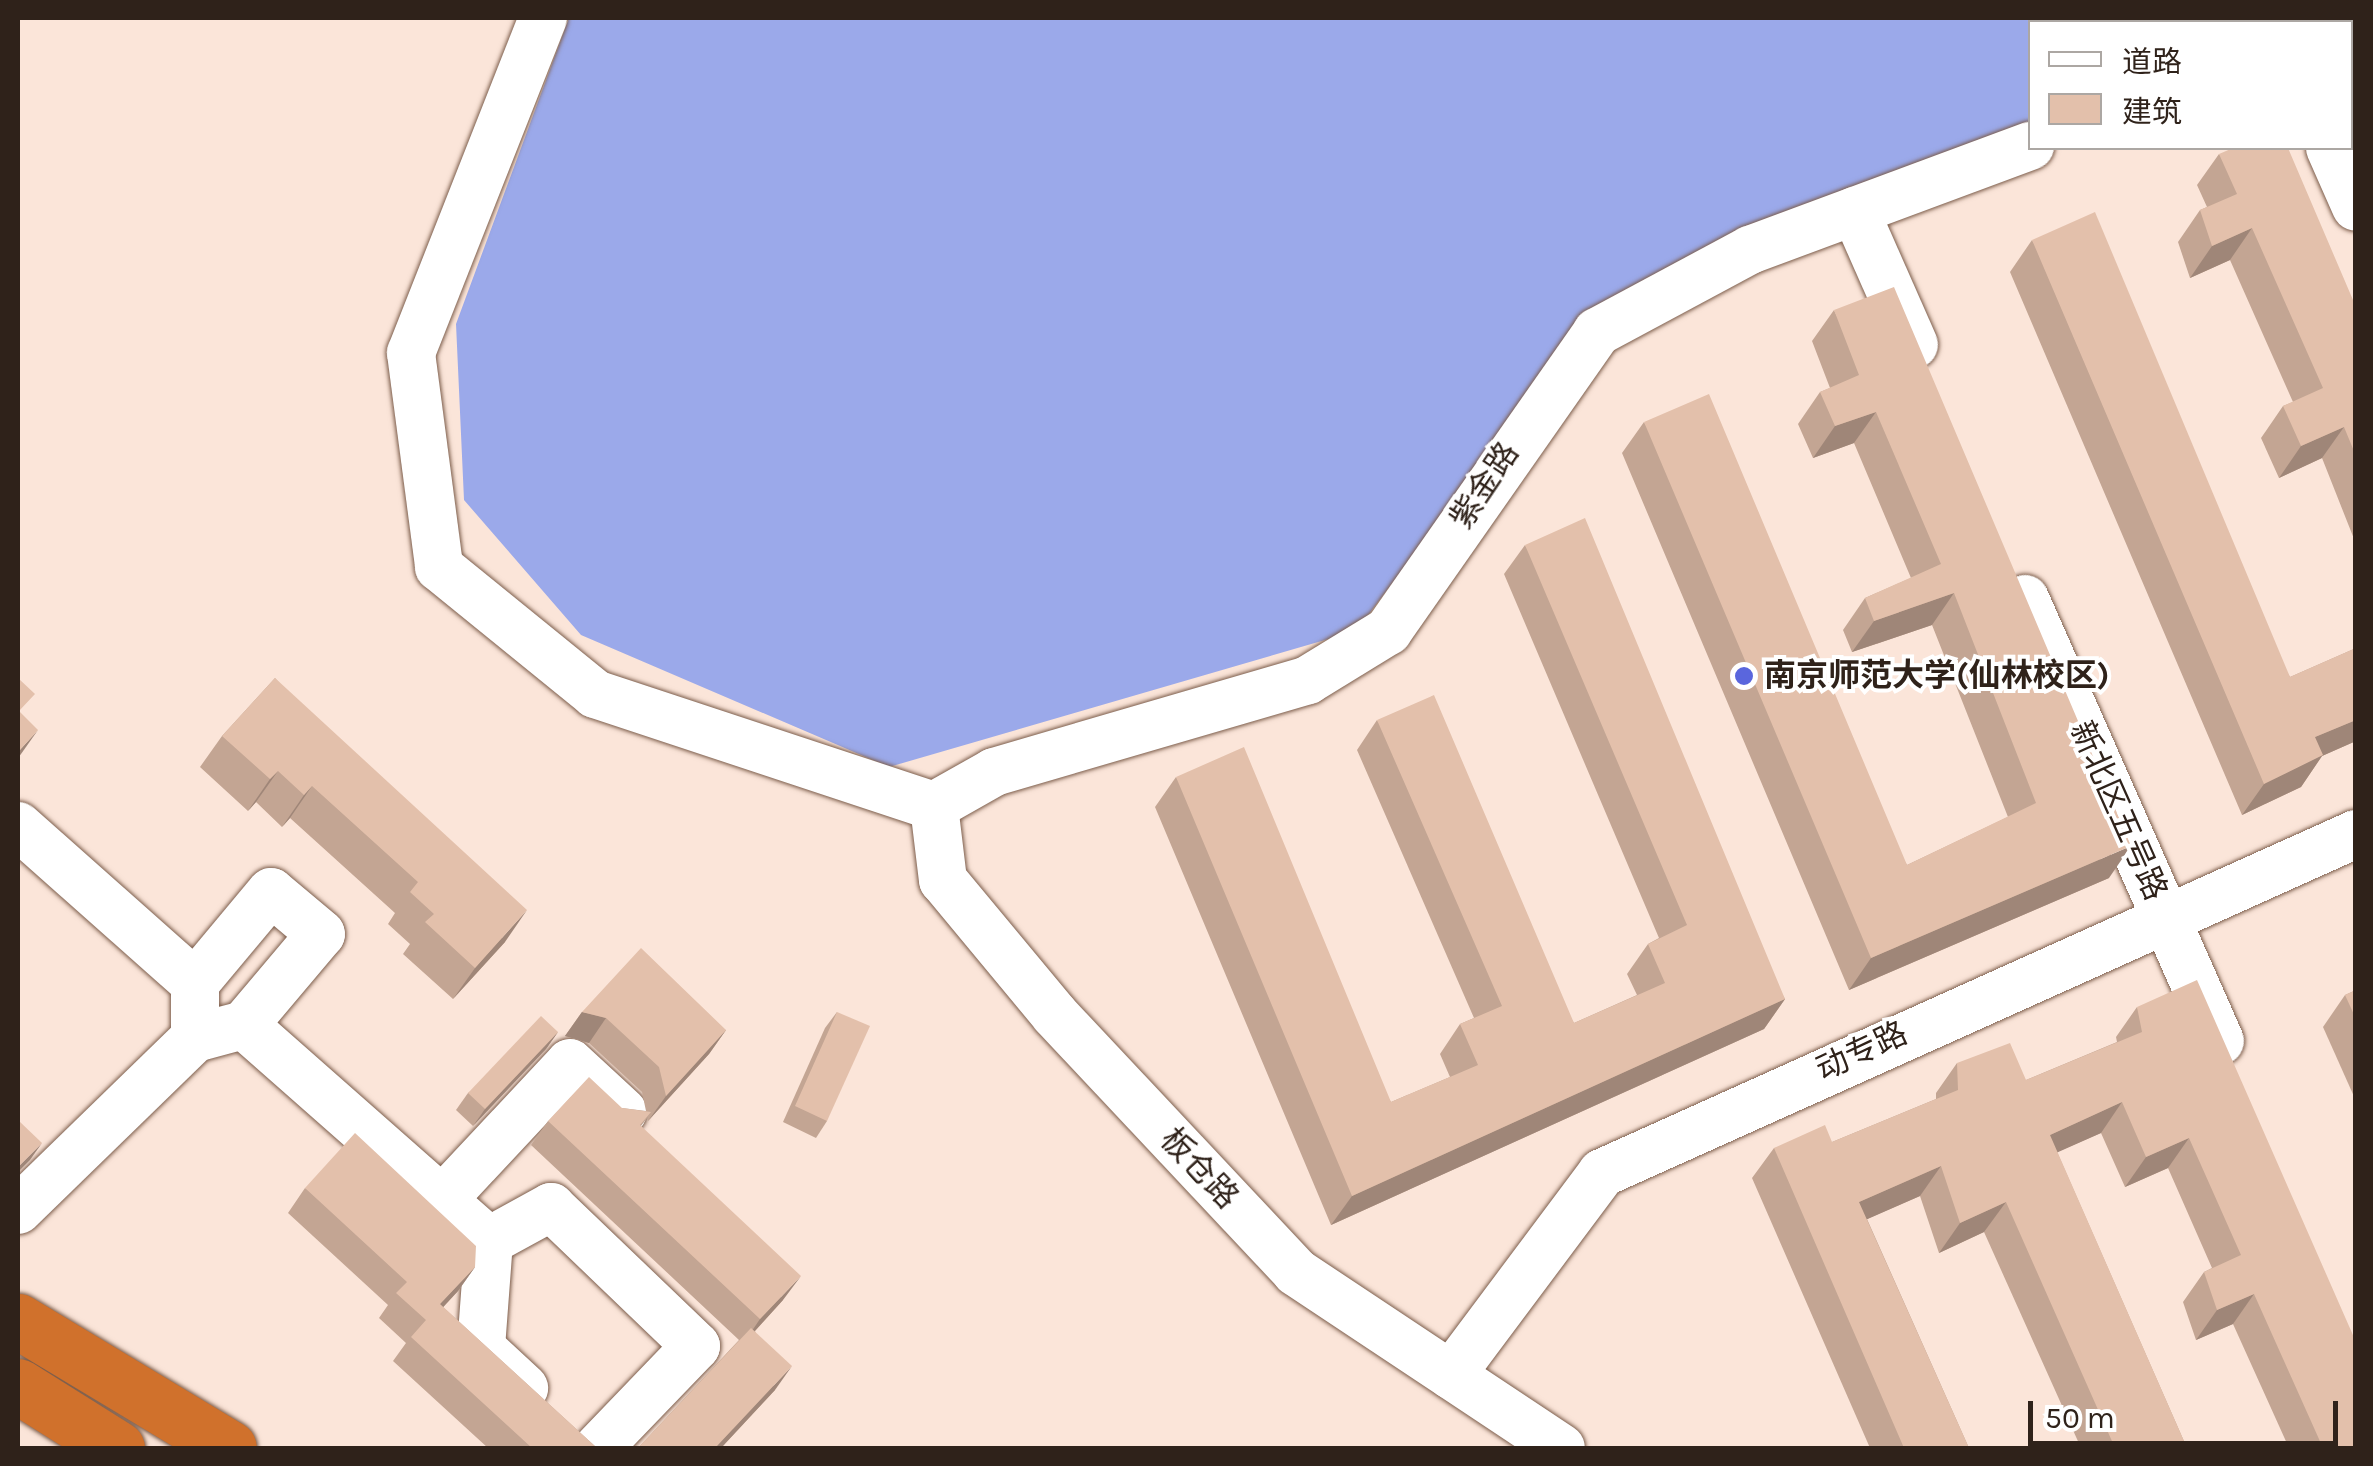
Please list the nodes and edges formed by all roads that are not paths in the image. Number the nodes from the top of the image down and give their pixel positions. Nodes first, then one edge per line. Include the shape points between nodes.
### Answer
1 (543, 18) edge
2 (2028, 147) edge
3 (2331, 150) edge
4 (2356, 207) edge
5 (1856, 211) junction
6 (1935, 392) edge
7 (2006, 555) edge
8 (934, 806) junction
9 (18, 826) edge
10 (2356, 834) edge
11 (2165, 918) junction
12 (195, 983) junction
13 (244, 1025) junction
14 (194, 1038) junction
15 (2236, 1078) edge
16 (622, 1112) edge
17 (442, 1200) junction
18 (18, 1210) edge
19 (489, 1241) junction
20 (18, 1321) edge
21 (18, 1362) edge
22 (1451, 1376) junction
23 (18, 1386) edge
24 (116, 1448) edge
25 (162, 1448) edge
26 (229, 1448) edge
27 (588, 1448) edge
28 (598, 1448) edge
29 (1561, 1448) edge

1 - 8 street via 411,353 439,567 595,694
2 - 5 street, 紫金路
3 - 4 street
5 - 6 street
5 - 8 street, 紫金路 via 1750,250 1596,332 1388,631 1308,680 994,772
7 - 11 street, 新北区五号路
8 - 22 street, 板仓路 via 943,880 1054,1015 1296,1272
9 - 12 street
10 - 11 street, 动专路
11 - 15 street, 新北区五号路
11 - 22 street, 动专路 via 1602,1173
12 - 13 street via 271,892 321,934
12 - 14 street
13 - 14 street
13 - 17 street
14 - 18 street
16 - 17 street via 570,1064
17 - 19 street
19 - 27 street via 481,1348
19 - 28 street via 550,1207 696,1346
20 - 26 highway
21 - 25 highway
22 - 29 street, 板仓路
23 - 24 highway

